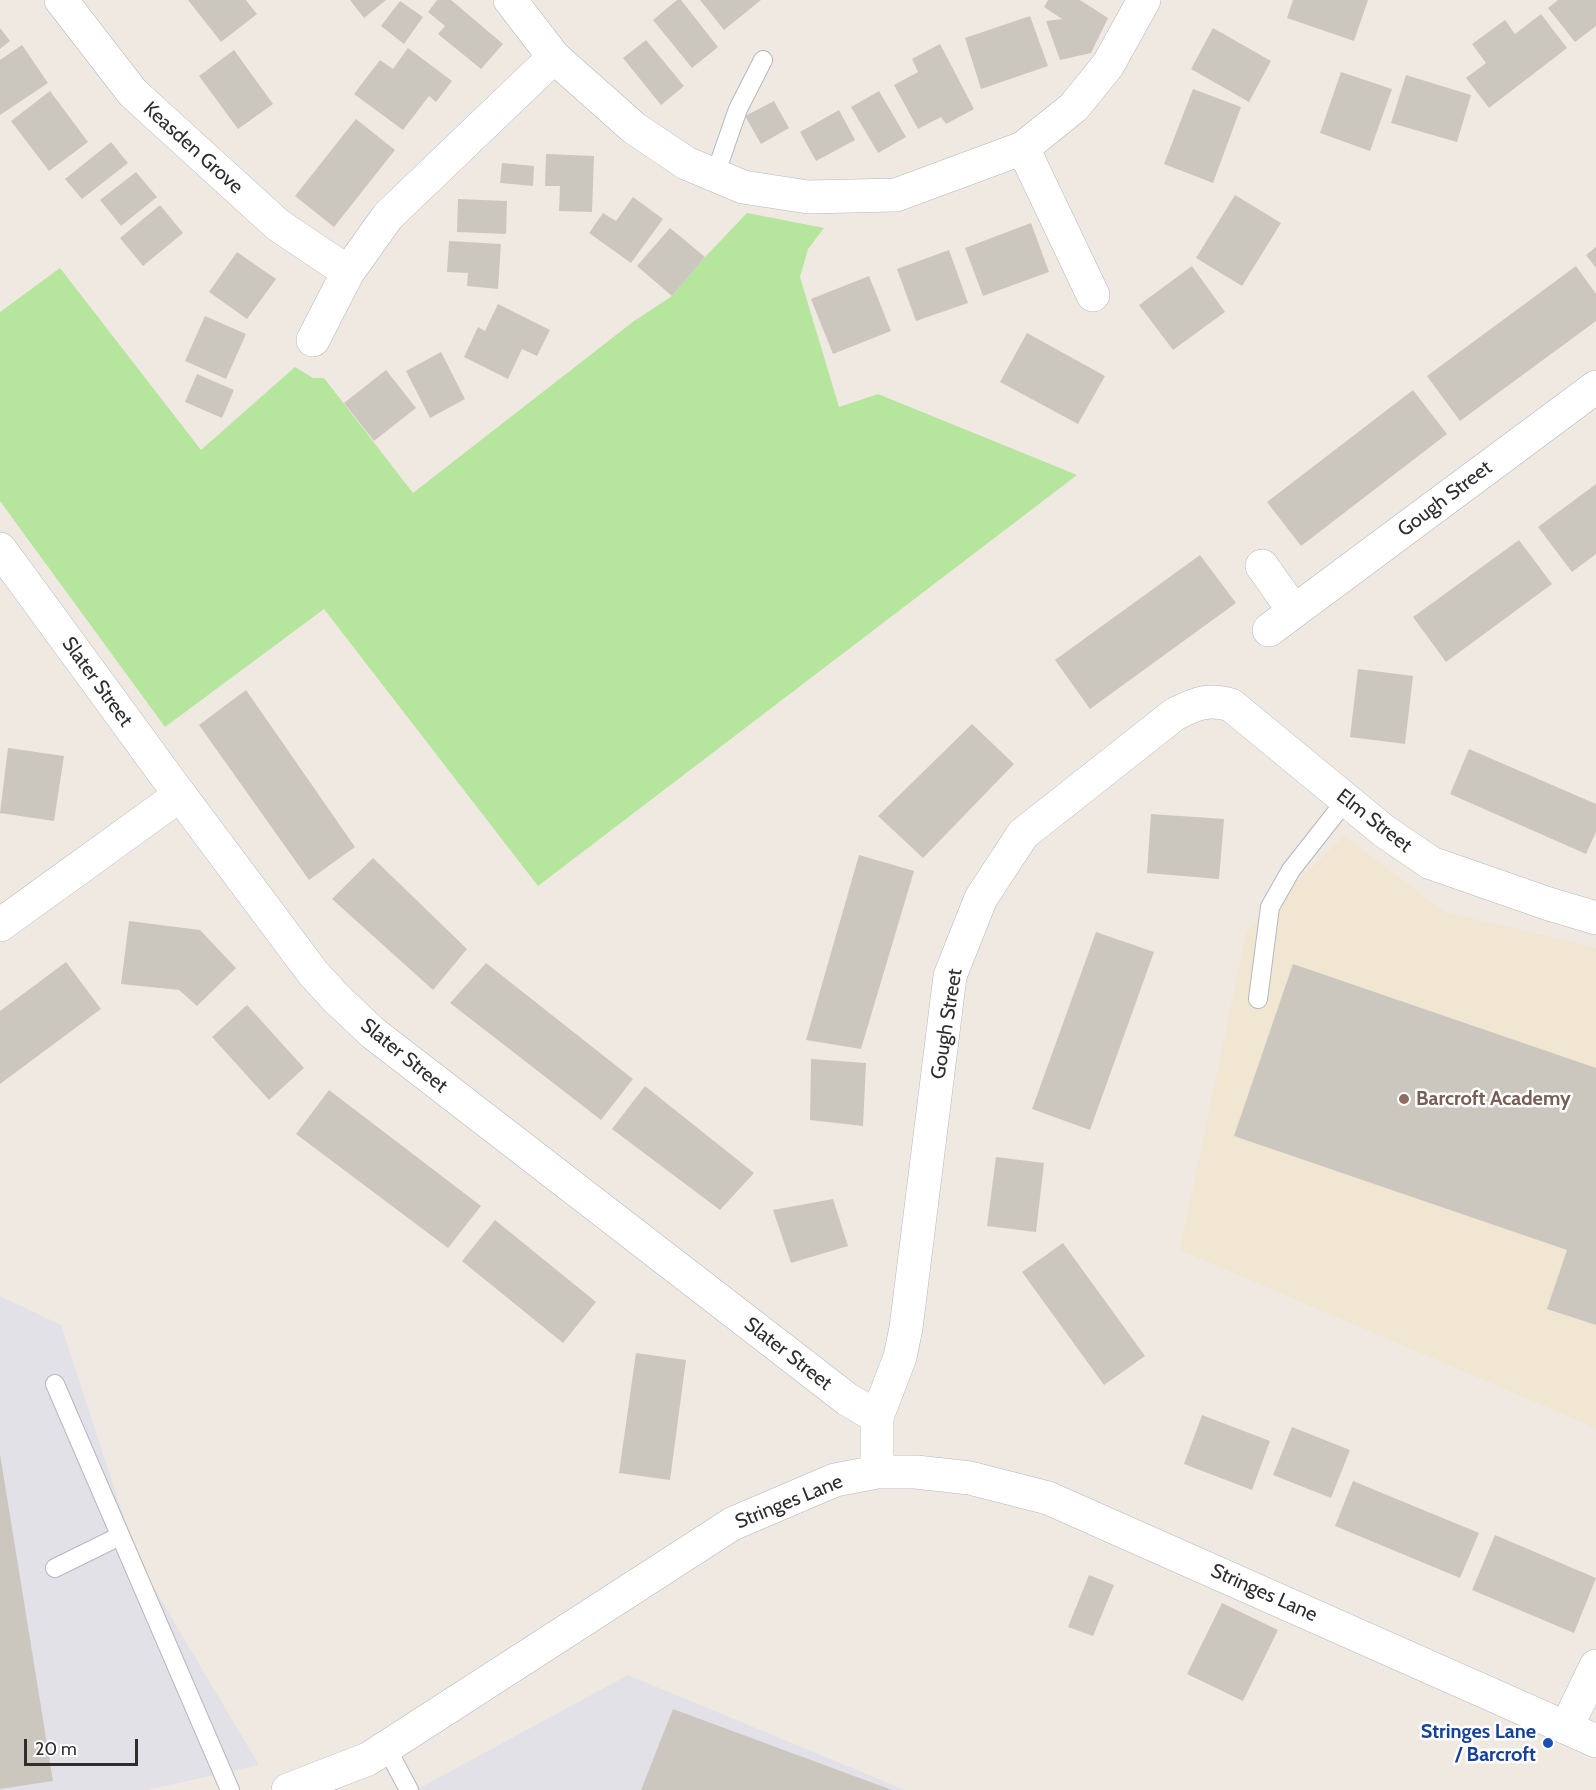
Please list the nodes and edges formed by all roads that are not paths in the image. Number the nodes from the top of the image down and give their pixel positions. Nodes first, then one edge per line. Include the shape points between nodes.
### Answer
1 (61, 0) edge
2 (510, 0) edge
3 (1144, 0) edge
4 (554, 57) junction
5 (763, 60) dead end
6 (1023, 148) junction
7 (715, 175) junction
8 (348, 272) junction
9 (1093, 295) dead end
10 (313, 340) dead end
11 (1596, 387) edge
12 (0, 549) edge
13 (1262, 566) dead end
14 (1174, 714) joint
15 (180, 795) junction
16 (1346, 800) junction
17 (1596, 918) edge
18 (0, 925) edge
19 (1258, 999) dead end
20 (55, 1384) dead end
21 (877, 1416) junction
22 (877, 1472) junction
23 (120, 1536) junction
24 (55, 1568) dead end
25 (1596, 1666) edge
26 (1567, 1726) junction
27 (1596, 1741) edge
28 (386, 1747) junction
29 (230, 1790) edge
30 (288, 1790) edge
31 (409, 1790) edge

1 - 8 street, Keasden Grove via 133,93 278,225
2 - 4 street
3 - 6 street via 1108,65 1074,107
4 - 7 street via 634,128 686,163
4 - 8 street via 388,216
5 - 7 lane via 738,109
6 - 7 street via 896,195 808,197 743,187
6 - 9 street
8 - 10 street
11 - 13 street, Gough Street via 1282,621
12 - 15 street, Slater Street
14 - 16 street, Elm Street via 1215,700 1231,705
14 - 21 street, Gough Street via 1023,834 981,898 950,976 906,1328 900,1357
15 - 18 street
15 - 21 street, Slater Street via 313,973 373,1033 837,1392
16 - 17 street, Elm Street via 1431,863
16 - 19 lane via 1291,870 1270,906
20 - 23 lane
21 - 22 street
22 - 26 street, Stringes Lane via 970,1478 1048,1498
22 - 28 street, Stringes Lane via 835,1480 732,1524
23 - 24 lane
23 - 29 lane
25 - 26 street
26 - 27 street, Stringes Lane
28 - 30 street, Stringes Lane via 368,1759
28 - 31 lane

